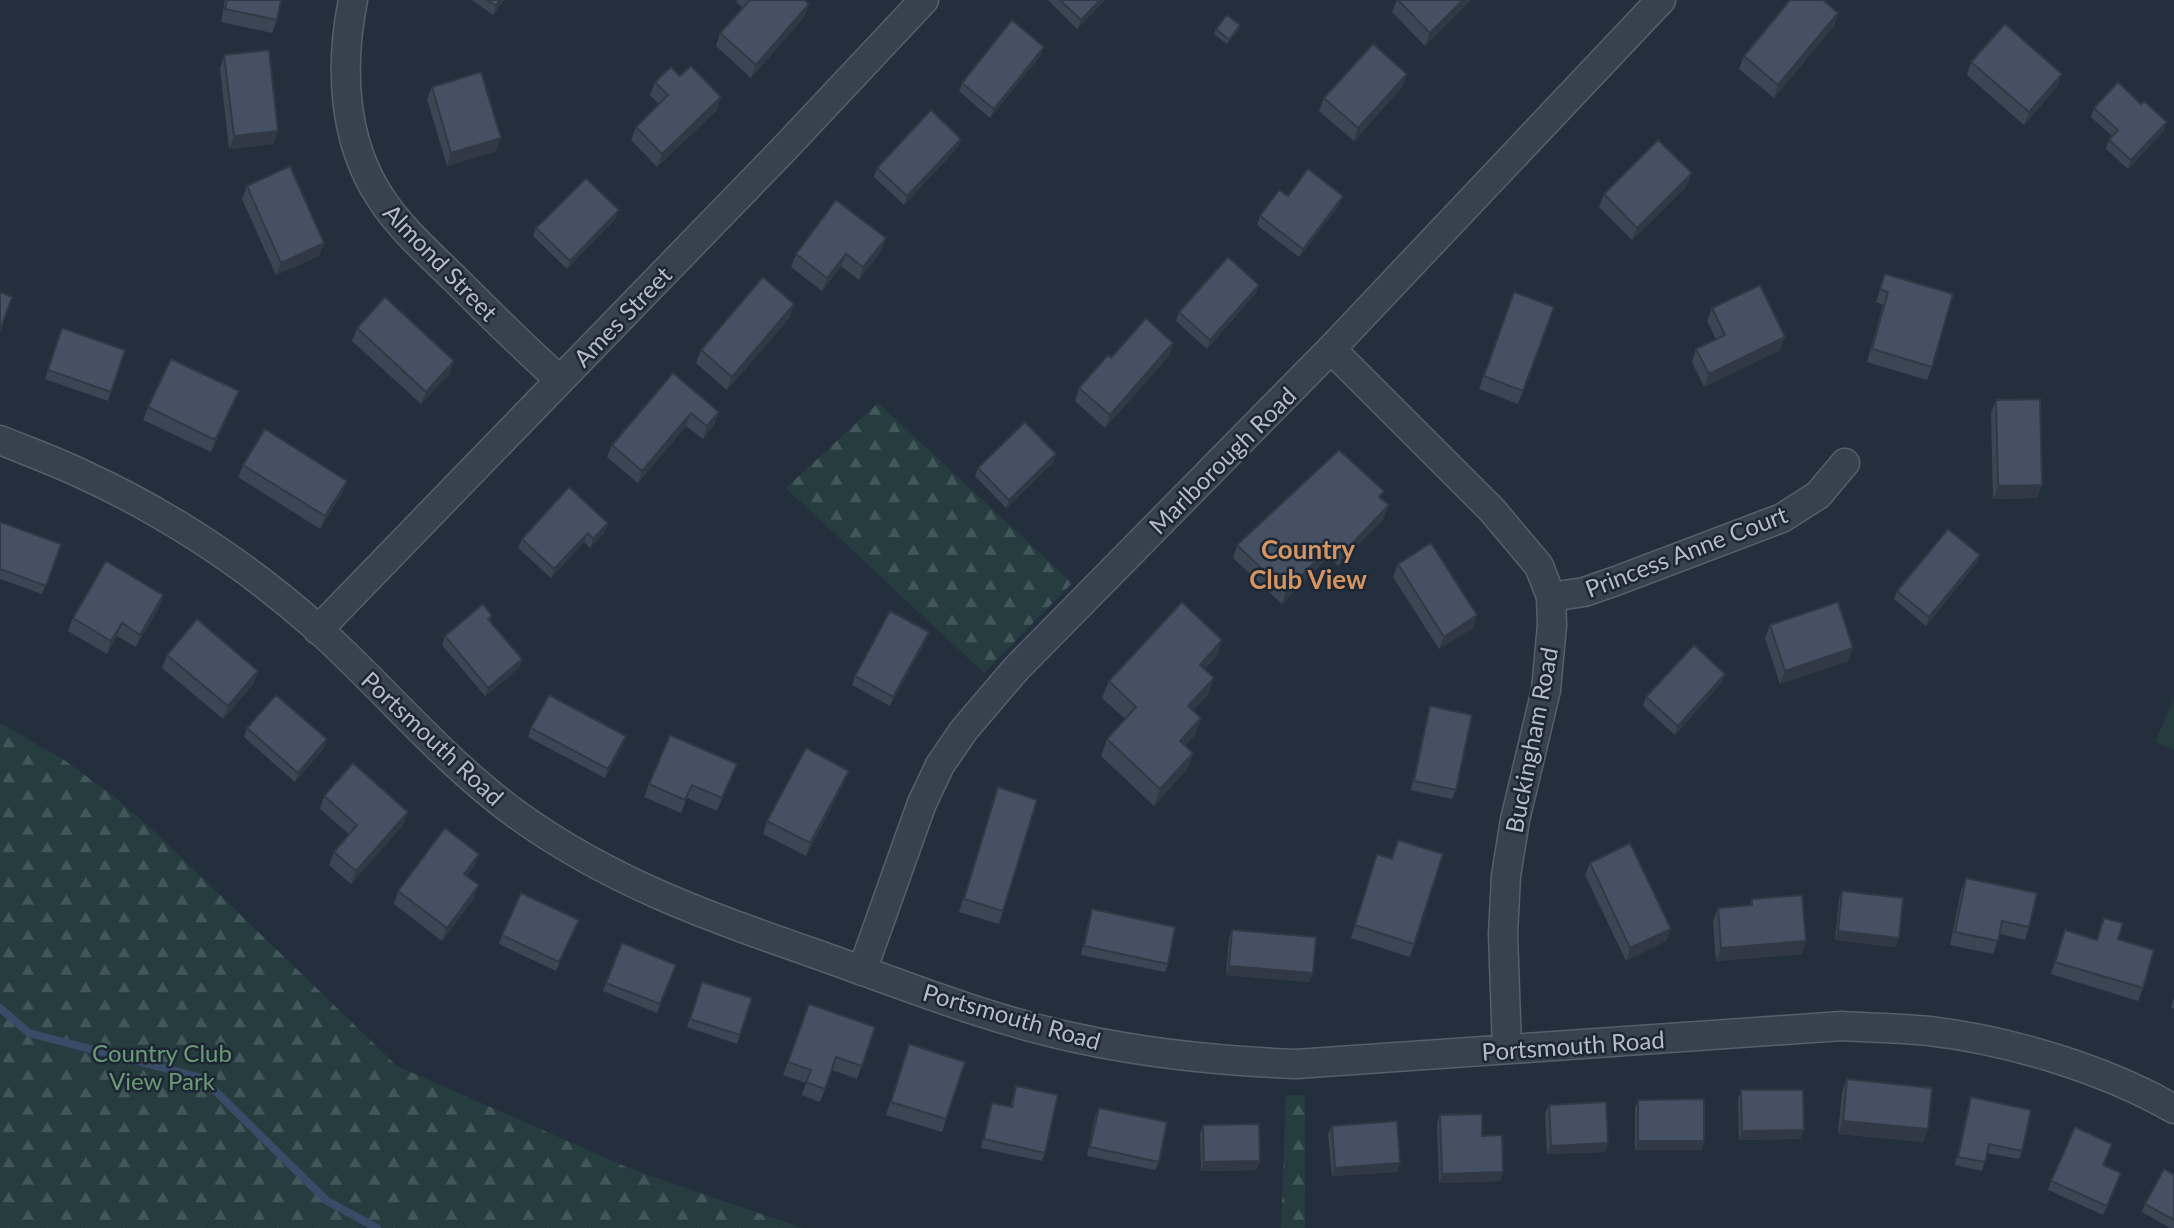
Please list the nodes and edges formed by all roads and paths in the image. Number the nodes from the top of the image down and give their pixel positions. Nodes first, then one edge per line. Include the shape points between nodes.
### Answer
1 (353, 0) edge
2 (924, 0) edge
3 (1661, 0) edge
4 (1331, 349) junction
5 (560, 380) junction
6 (0, 440) edge
7 (1845, 463) dead end
8 (1550, 597) junction
9 (318, 630) junction
10 (862, 971) junction
11 (1507, 1049) junction
12 (2174, 1109) edge

1 - 5 street, Almond Street via 345,85 355,139 379,196 408,233
2 - 5 street, Ames Street
3 - 4 street, Marlborough Road
4 - 8 street, Buckingham Road via 1492,510 1539,566
4 - 10 street, Marlborough Road via 1017,669 964,730 922,803
5 - 9 street, Ames Street
6 - 9 street, Portsmouth Road via 104,484 201,538 273,590
7 - 8 street, Princess Anne Court via 1818,495 1782,518 1584,592
8 - 11 street, Buckingham Road via 1546,690 1506,876
9 - 10 street, Portsmouth Road via 465,774 571,851 693,911
10 - 11 street, Portsmouth Road via 1072,1038 1164,1055 1308,1064
11 - 12 street, Portsmouth Road via 1842,1027 1929,1031 2019,1047 2093,1072

